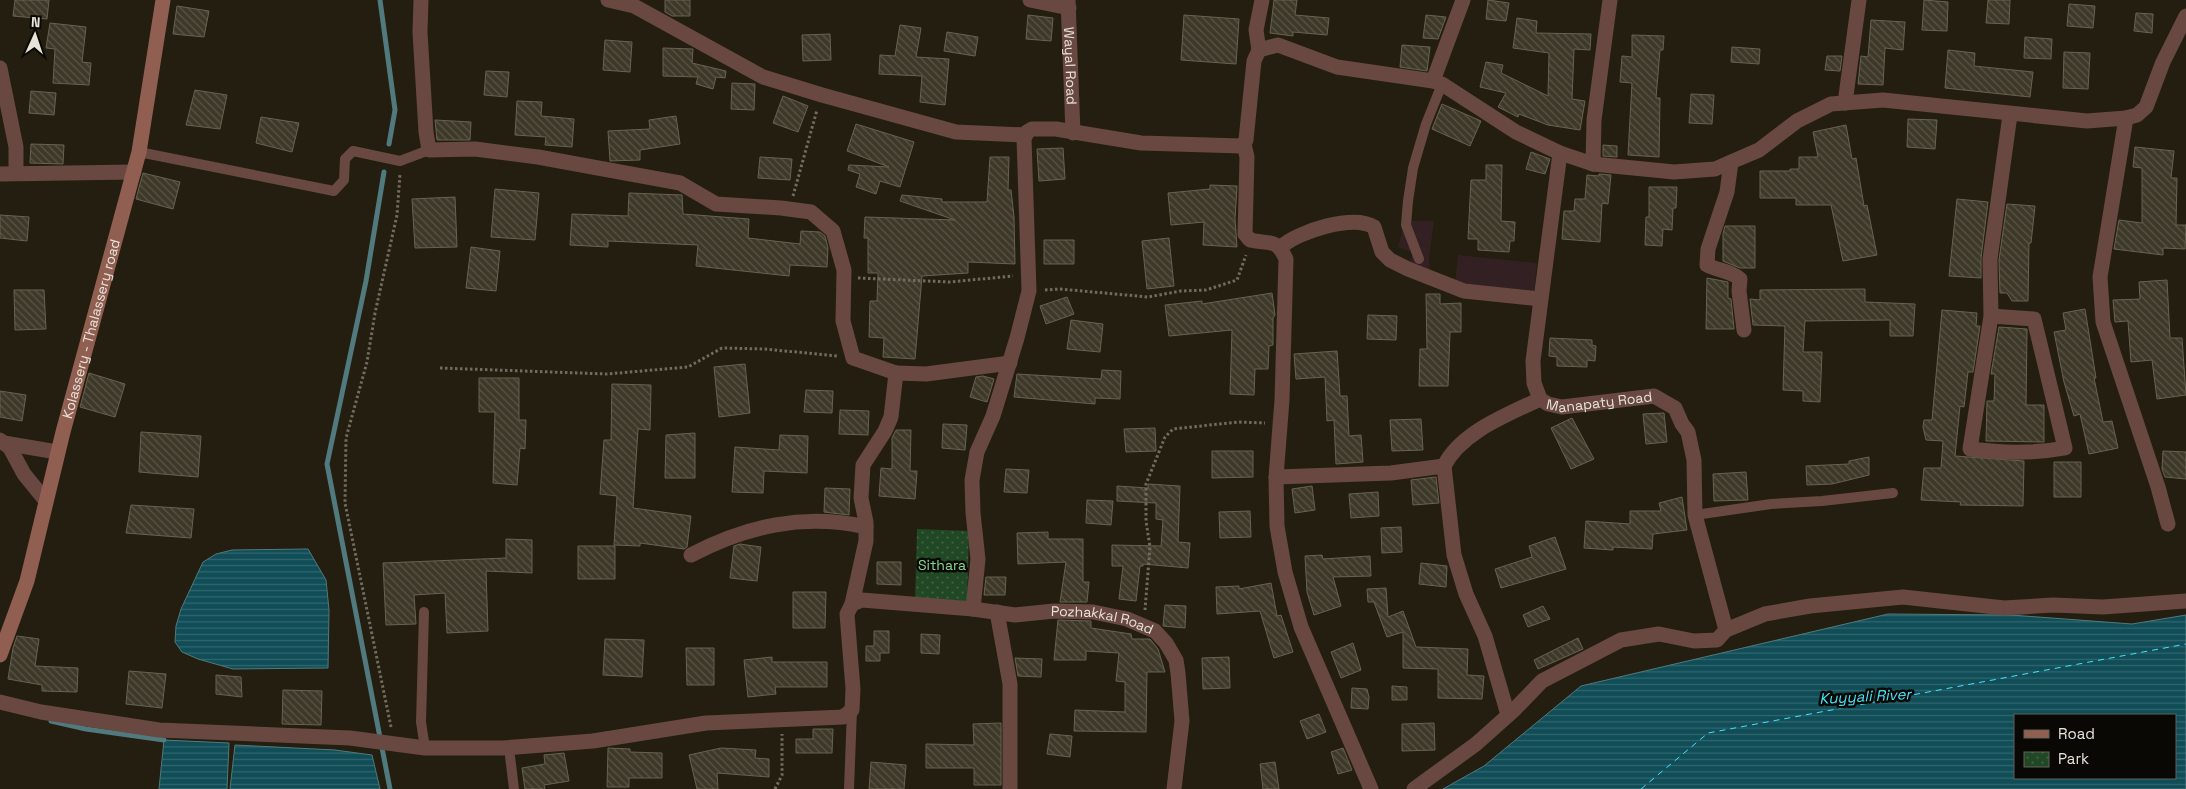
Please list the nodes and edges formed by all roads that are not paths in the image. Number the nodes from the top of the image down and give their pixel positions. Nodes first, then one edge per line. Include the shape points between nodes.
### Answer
1 (163, 0) edge
2 (421, 0) edge
3 (608, 0) edge
4 (1030, 0) edge
5 (1262, 0) edge
6 (1463, 0) edge
7 (1610, 0) edge
8 (1859, 0) edge
9 (1068, 4) edge
10 (2186, 16) edge
11 (1259, 50) junction
12 (0, 68) edge
13 (1438, 82) junction
14 (1845, 103) junction
15 (2010, 115) junction
16 (2126, 118) junction
17 (1073, 133) junction
18 (1026, 135) junction
19 (1244, 144) junction
20 (429, 150) junction
21 (139, 152) junction
22 (1560, 154) junction
23 (1731, 162) junction
24 (1593, 164) junction
25 (134, 172) junction
26 (16, 173) junction
27 (0, 174) edge
28 (1281, 247) junction
29 (1419, 259) dead end
30 (1540, 299) junction
31 (1991, 316) junction
32 (1744, 330) dead end
33 (1010, 363) junction
34 (896, 373) junction
35 (1540, 399) junction
36 (2, 441) edge
37 (58, 452) junction
38 (1444, 466) junction
39 (1276, 477) junction
40 (1893, 493) dead end
41 (46, 501) junction
42 (1695, 515) junction
43 (2168, 524) dead end
44 (866, 527) junction
45 (691, 555) dead end
46 (2186, 601) edge
47 (852, 604) junction
48 (973, 609) junction
49 (424, 612) dead end
50 (997, 612) junction
51 (1726, 630) junction
52 (0, 655) edge
53 (0, 702) edge
54 (852, 710) junction
55 (1508, 715) junction
56 (425, 748) junction
57 (509, 748) junction
58 (514, 789) edge
59 (849, 789) edge
60 (1010, 789) edge
61 (1174, 789) edge
62 (1371, 789) edge
63 (1414, 789) edge

1 - 21 main road, Kolassery - Thalassery road
2 - 20 street via 420,32
3 - 18 street via 634,6 763,77 956,132
4 - 9 street
5 - 11 street via 1256,30
6 - 13 street
7 - 24 street via 1594,120
8 - 14 street
9 - 17 street, Wayal Road
10 - 16 street via 2163,62 2146,107 2137,115
11 - 13 street via 1278,45 1337,67
11 - 19 street via 1252,70
12 - 26 street via 16,148
13 - 22 street via 1516,132
13 - 29 lane via 1413,168 1408,201 1406,225
14 - 15 street via 1891,101
14 - 23 street via 1831,104 1797,121 1759,150
15 - 16 street via 2087,121
15 - 31 street via 1990,259
16 - 43 street via 2100,277 2103,322
17 - 18 street via 1056,128 1032,129
17 - 19 street via 1141,142 1232,147
18 - 33 street via 1028,283
19 - 28 street via 1247,157 1246,234 1250,240 1273,242
20 - 21 lane via 400,161 352,151 345,159 344,180 334,191
20 - 34 street via 475,149 538,157 680,183 716,204 811,212 833,231 845,277 843,321 853,358
21 - 25 main road, Kolassery - Thalassery road
22 - 24 street
22 - 30 street, Manapaty Road
23 - 24 street via 1714,169 1674,172
23 - 32 street via 1727,192 1708,249 1707,265 1733,273 1740,279
25 - 26 street
25 - 37 main road, Kolassery - Thalassery road
26 - 27 street
28 - 30 street via 1298,236 1334,225 1366,222 1374,227 1382,252 1408,269 1464,291
28 - 39 street via 1286,259
30 - 35 street, Manapaty Road via 1534,361 1534,383
31 - 31 street via 1970,448 1994,452 2043,452 2065,448 2034,319
33 - 34 street via 926,374
33 - 48 street via 977,452 972,480 978,559
34 - 44 street via 891,417 863,465 862,498
35 - 38 street via 1494,422 1458,446
35 - 42 street, Manapaty Road via 1562,407 1654,396 1675,408 1688,432 1694,460
36 - 37 street
36 - 41 street
37 - 41 main road, Kolassery - Thalassery road
38 - 39 street via 1391,473
38 - 55 street via 1454,555 1466,594 1485,636
39 - 62 street via 1277,526 1285,572 1301,628
40 - 42 lane via 1771,504
41 - 52 main road, Kolassery - Thalassery road via 27,581
42 - 51 street, Manapaty Road
44 - 45 street via 846,522 778,524 737,533
44 - 47 street via 866,541
46 - 51 street via 2103,607 2053,605 2004,608 1904,598 1765,614
47 - 48 street, Pozhakkal Road via 862,600
47 - 54 street via 848,614
48 - 50 street, Pozhakkal Road
49 - 56 lane via 421,722
50 - 60 street via 1010,684
50 - 61 street, Pozhakkal Road via 1094,612 1127,619 1155,631 1176,660 1182,721
51 - 55 street via 1718,640 1694,641 1658,634 1621,640 1542,681
53 - 56 street via 41,712 159,730 350,738
54 - 57 street via 844,717 706,723 593,741
54 - 59 lane
55 - 63 street via 1476,744
56 - 57 street
57 - 58 lane

